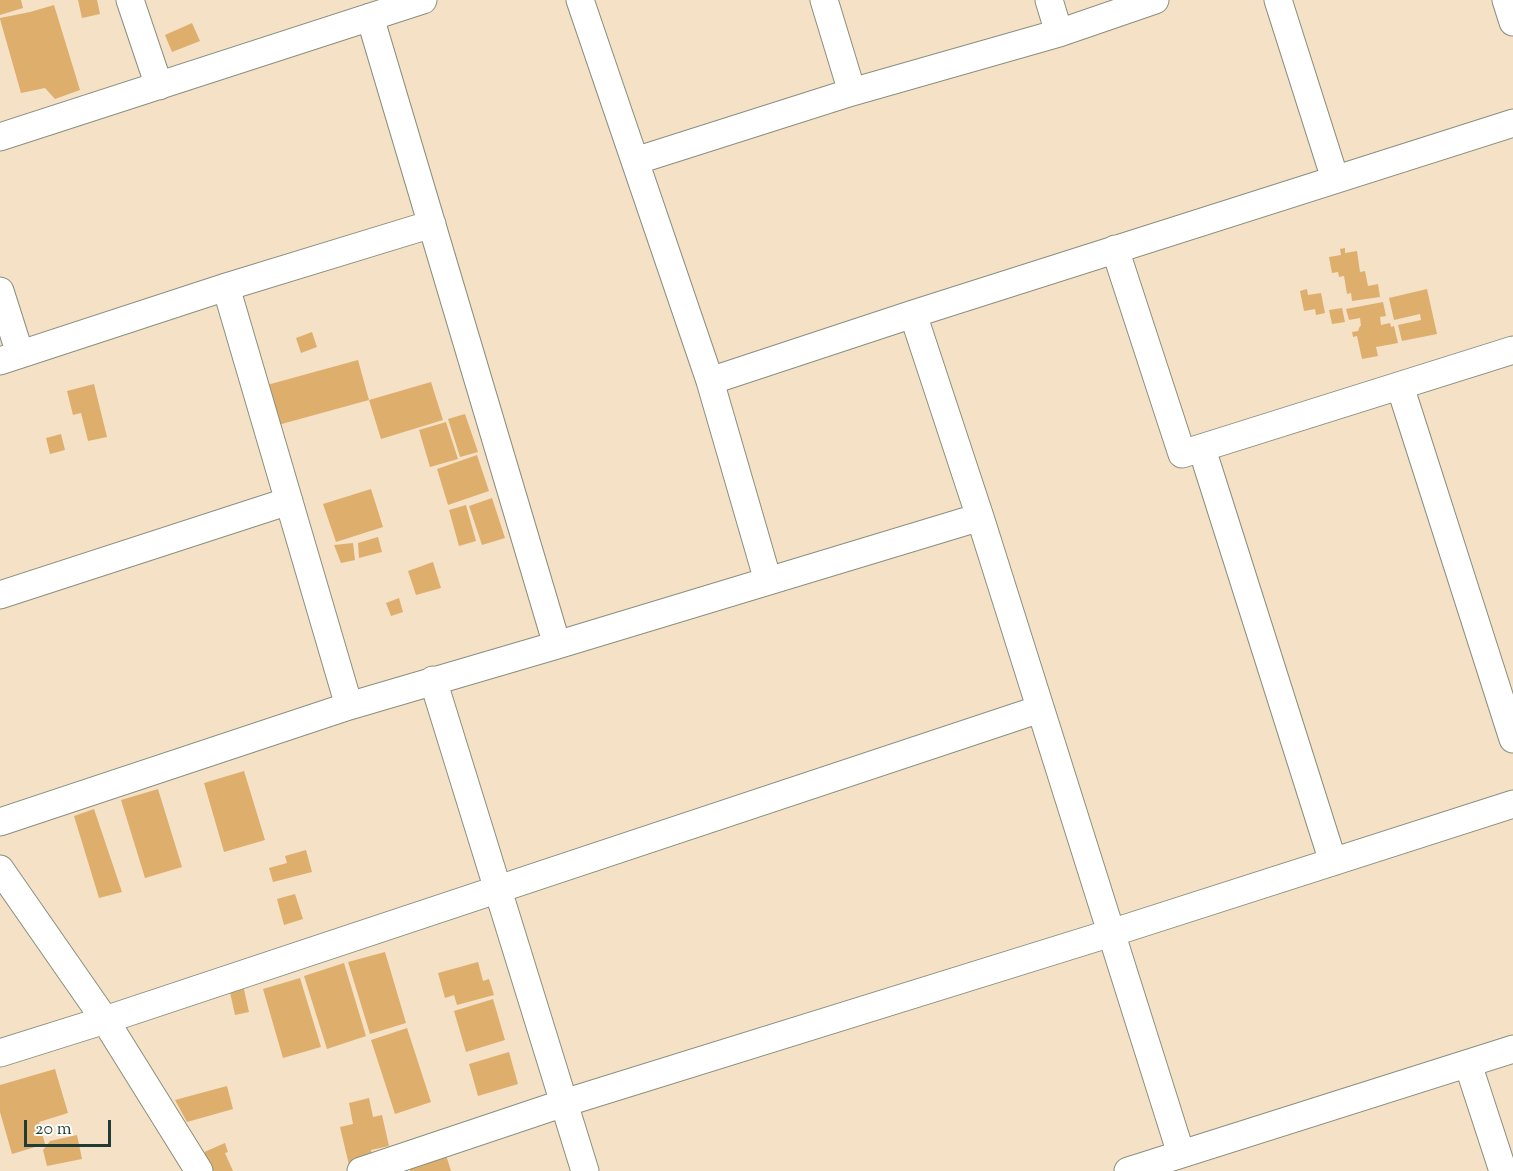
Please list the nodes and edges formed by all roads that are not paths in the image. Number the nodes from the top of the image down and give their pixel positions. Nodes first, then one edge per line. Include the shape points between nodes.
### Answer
1 (130, 0) edge
2 (423, 0) edge
3 (580, 0) edge
4 (824, 0) edge
5 (1049, 0) edge
6 (1155, 0) edge
7 (1278, 0) edge
8 (1506, 0) edge
9 (370, 17) junction
10 (1513, 22) edge
11 (1059, 33) junction
12 (159, 86) junction
13 (852, 92) junction
14 (1513, 123) edge
15 (0, 137) edge
16 (635, 162) junction
17 (1335, 179) junction
18 (432, 224) junction
19 (1115, 249) junction
20 (226, 287) junction
21 (0, 291) edge
22 (913, 314) junction
23 (1513, 350) edge
24 (10, 357) edge
25 (710, 381) junction
26 (1400, 386) junction
27 (1202, 448) junction
28 (289, 501) junction
29 (980, 517) junction
30 (768, 581) junction
31 (0, 596) edge
32 (557, 645) junction
33 (434, 680) junction
34 (349, 706) junction
35 (1040, 709) junction
36 (1513, 739) edge
37 (1513, 804) edge
38 (0, 822) edge
39 (1333, 862) junction
40 (0, 869) edge
41 (498, 889) junction
42 (1111, 933) junction
43 (105, 1020) junction
44 (1513, 1049) edge
45 (0, 1053) edge
46 (1468, 1064) junction
47 (564, 1103) junction
48 (1181, 1154) junction
49 (199, 1171) edge
50 (361, 1171) edge
51 (585, 1171) edge
52 (1128, 1171) edge
53 (1503, 1171) edge

1 - 12 street
2 - 9 street
3 - 16 street
4 - 13 street
5 - 11 street
6 - 11 street
7 - 17 street
8 - 10 street
9 - 12 street
9 - 18 street
11 - 13 street
12 - 15 street
13 - 16 street
14 - 17 street
16 - 25 street
17 - 19 street
18 - 20 street
18 - 32 street
19 - 22 street
19 - 27 street via 1182,454
20 - 24 street
20 - 28 street
21 - 24 street
22 - 25 street
22 - 29 street
23 - 26 street
25 - 30 street
26 - 27 street
26 - 36 street
27 - 39 street
28 - 31 street
28 - 34 street
29 - 30 street
29 - 35 street
30 - 32 street
32 - 33 street
33 - 34 street
33 - 41 street
34 - 38 street
35 - 41 street
35 - 42 street
37 - 39 street
39 - 42 street
40 - 43 street
41 - 43 street
41 - 47 street
42 - 47 street
42 - 48 street
43 - 45 street
43 - 49 street
44 - 46 street
46 - 48 street
46 - 53 street
47 - 50 street
47 - 51 street
48 - 52 street

